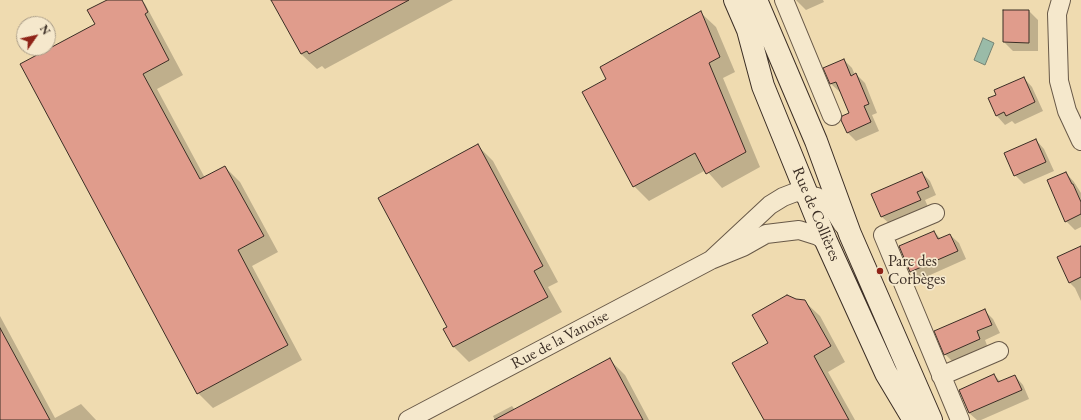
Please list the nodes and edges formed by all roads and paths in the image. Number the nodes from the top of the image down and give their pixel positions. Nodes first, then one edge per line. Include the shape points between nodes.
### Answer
1 (735, 0) edge
2 (756, 0) edge
3 (784, 0) edge
4 (1061, 0) edge
5 (800, 40) junction
6 (777, 50) junction
7 (832, 116) dead end
8 (1081, 141) edge
9 (808, 194) junction
10 (935, 213) dead end
11 (850, 234) junction
12 (826, 242) junction
13 (711, 260) junction
14 (911, 305) junction
15 (885, 315) junction
16 (999, 351) dead end
17 (941, 376) junction
18 (408, 420) edge
19 (914, 420) edge
20 (931, 420) edge
21 (960, 420) edge

1 - 9 main road, Rue de Collières via 748,30 763,86
2 - 6 main road, Rue de Collières
3 - 5 street
4 - 8 street via 1056,14 1058,81 1067,111
5 - 6 street
5 - 7 street
6 - 11 main road, Rue de Collières via 816,141
9 - 11 street via 817,197 833,209
9 - 12 main road, Rue de Collières
9 - 13 street, Rue de la Vanoise via 796,192 770,205
10 - 14 street via 883,235
11 - 15 main road, Rue de Collières
12 - 13 street, Rue de la Vanoise via 818,236 799,230 766,234 743,248
12 - 19 main road, Rue de Collières via 886,373
13 - 18 street, Rue de la Vanoise
14 - 15 street
14 - 17 street
15 - 20 main road, Rue de Collières
16 - 17 street
17 - 21 street

